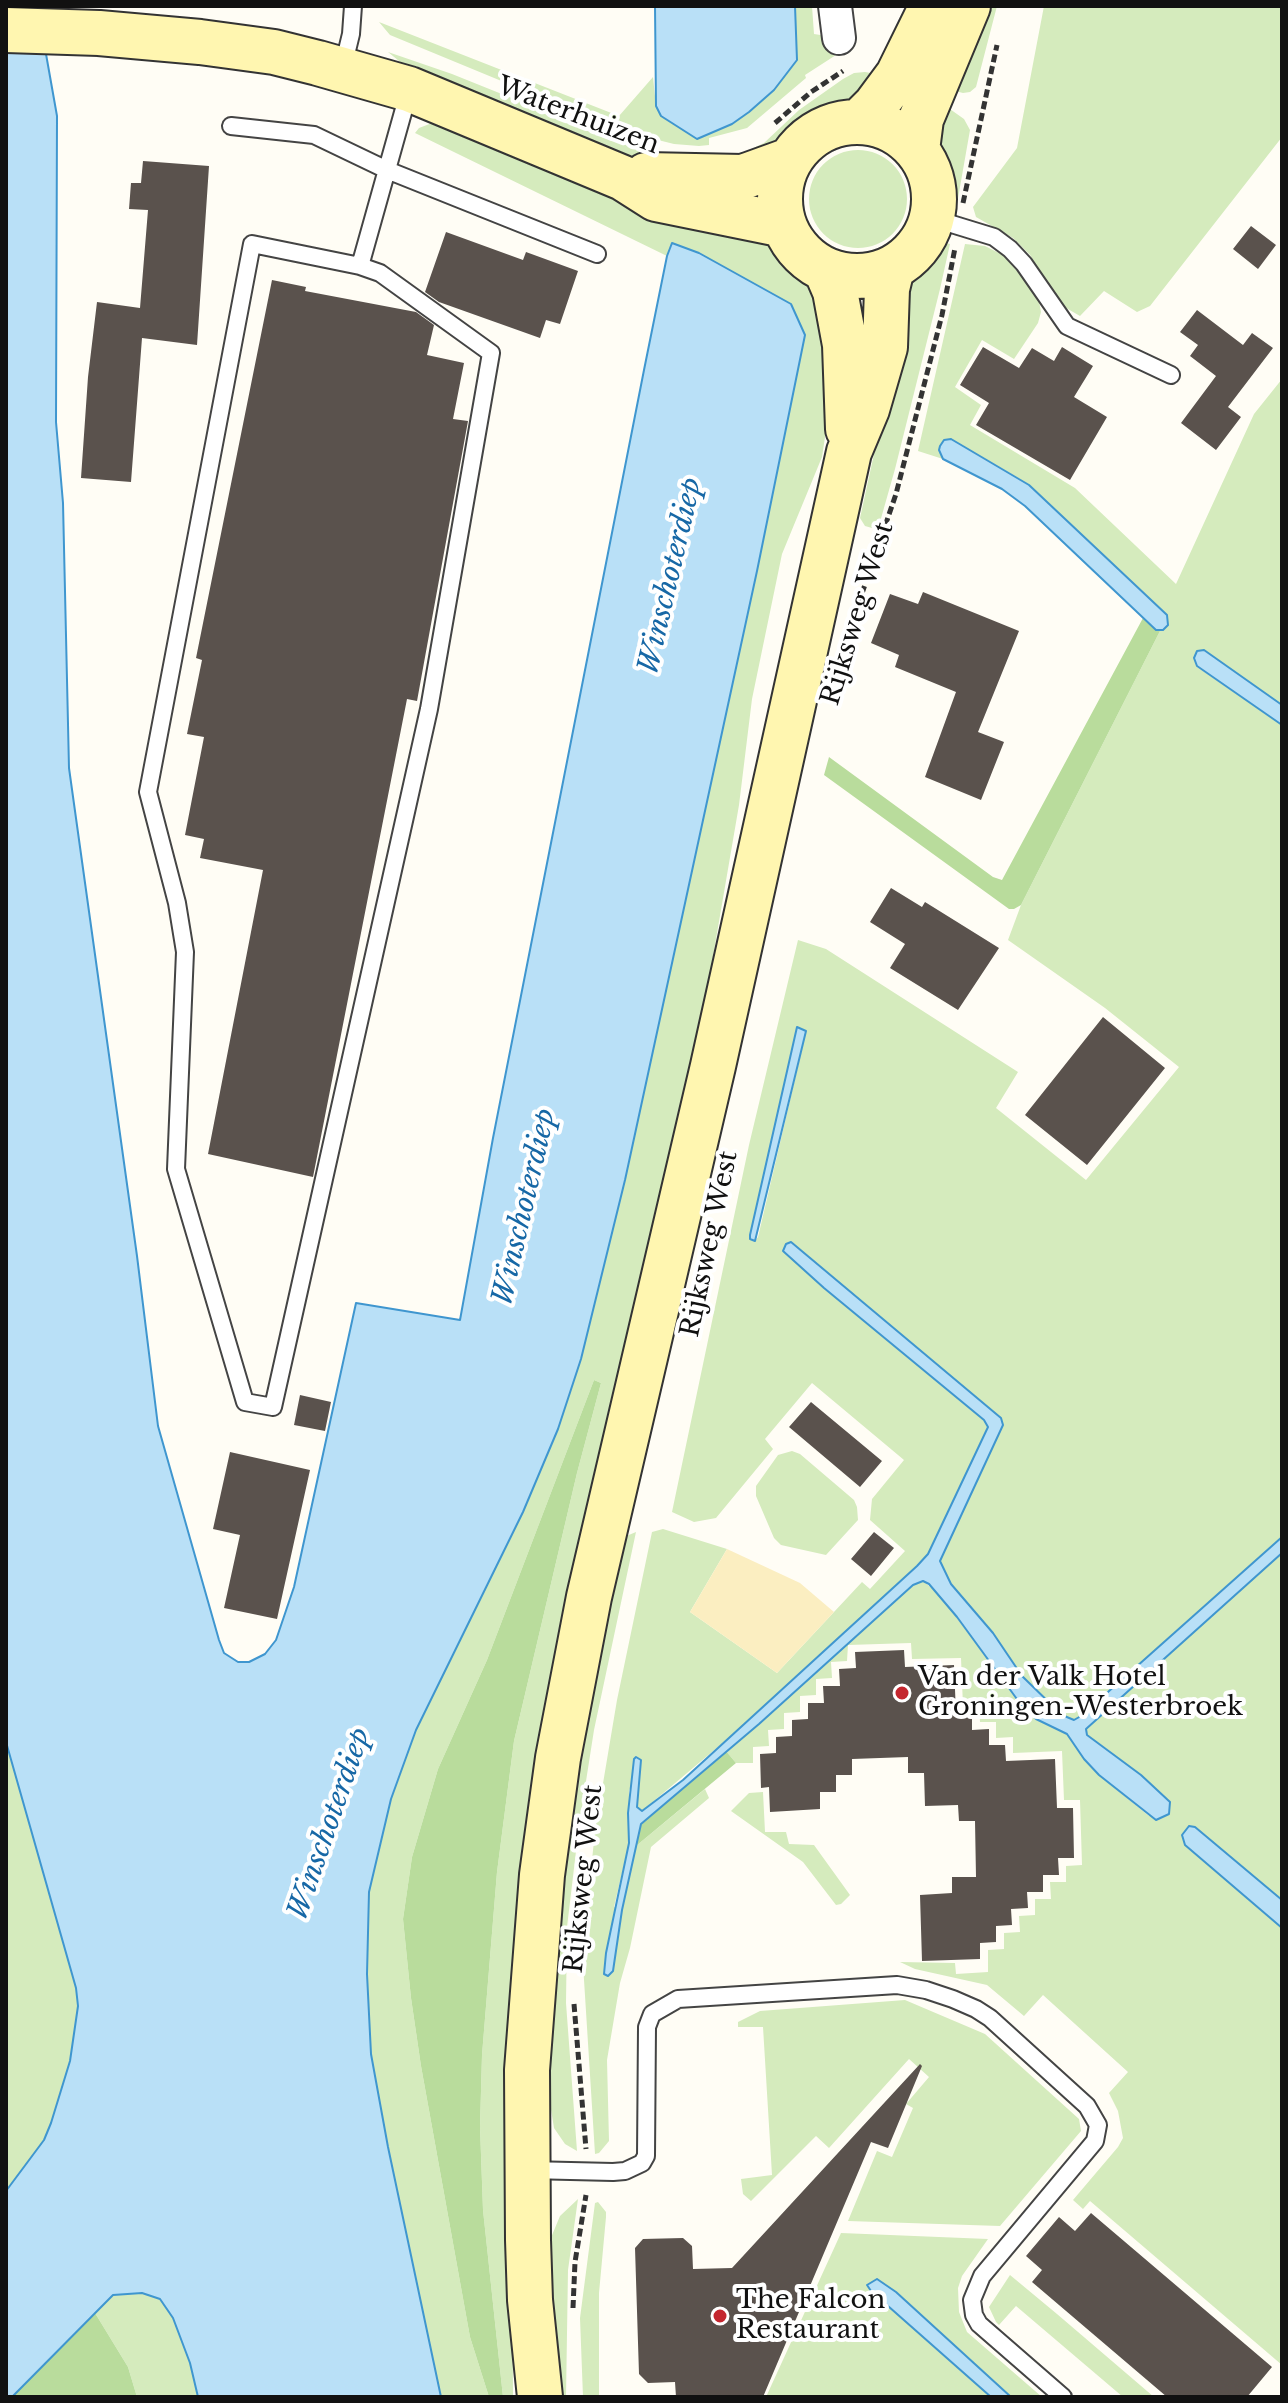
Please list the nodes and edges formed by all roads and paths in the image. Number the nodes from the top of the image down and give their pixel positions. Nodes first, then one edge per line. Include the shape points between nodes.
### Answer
1 (353, 6) edge
2 (835, 6) edge
3 (932, 6) edge
4 (968, 6) edge
5 (27, 31) edge
6 (999, 36) dead end
7 (839, 38) dead end
8 (342, 70) junction
9 (898, 75) junction
10 (409, 89) junction
11 (860, 121) junction
12 (231, 126) dead end
13 (778, 146) junction
14 (917, 150) junction
15 (387, 170) junction
16 (623, 178) junction
17 (946, 221) junction
18 (784, 225) junction
19 (597, 254) dead end
20 (360, 266) junction
21 (892, 268) junction
22 (826, 270) junction
23 (1171, 375) dead end
24 (849, 452) junction
25 (855, 613) dead end
26 (574, 1995) dead end
27 (526, 2170) junction
28 (587, 2171) junction
29 (573, 2309) dead end
30 (540, 2397) edge
31 (1063, 2397) edge

1 - 8 lane
2 - 7 street
3 - 9 main road
4 - 14 main road via 921,119
5 - 8 main road, Waterhuizen via 200,42 274,52
6 - 17 path, Rijksweg West via 982,110
8 - 10 main road, Waterhuizen
9 - 11 main road
9 - 13 path via 869,63 844,71 811,92
10 - 15 lane
10 - 16 main road, Waterhuizen
11 - 13 main road via 819,131 798,149
11 - 14 main road via 898,132
12 - 15 lane via 314,135
13 - 16 main road, Waterhuizen via 743,177
13 - 18 main road
14 - 17 main road
15 - 19 lane
15 - 20 lane
16 - 18 main road, Waterhuizen via 656,199
17 - 21 main road
17 - 23 lane via 994,237 1010,249 1067,326
17 - 25 path, Rijksweg West via 942,315 896,494
18 - 22 main road via 801,252
20 - 20 lane via 252,244 148,792 185,952 176,1169 245,1402 273,1407 429,709 491,353 380,273
21 - 22 main road via 866,276
21 - 24 main road, Rijksweg West via 885,347
22 - 24 main road, Rijksweg West via 845,345
24 - 27 main road, Rijksweg West via 570,1691 542,1875 527,2070
26 - 28 path, Rijksweg West
27 - 28 lane
27 - 30 main road, Rijksweg West via 530,2300
28 - 29 path, Rijksweg West
28 - 31 lane via 625,2171 646,2156 647,2027 652,2014 678,1999 897,1985 976,2009 1087,2106 1098,2125 1095,2141 982,2276 972,2300 979,2324

